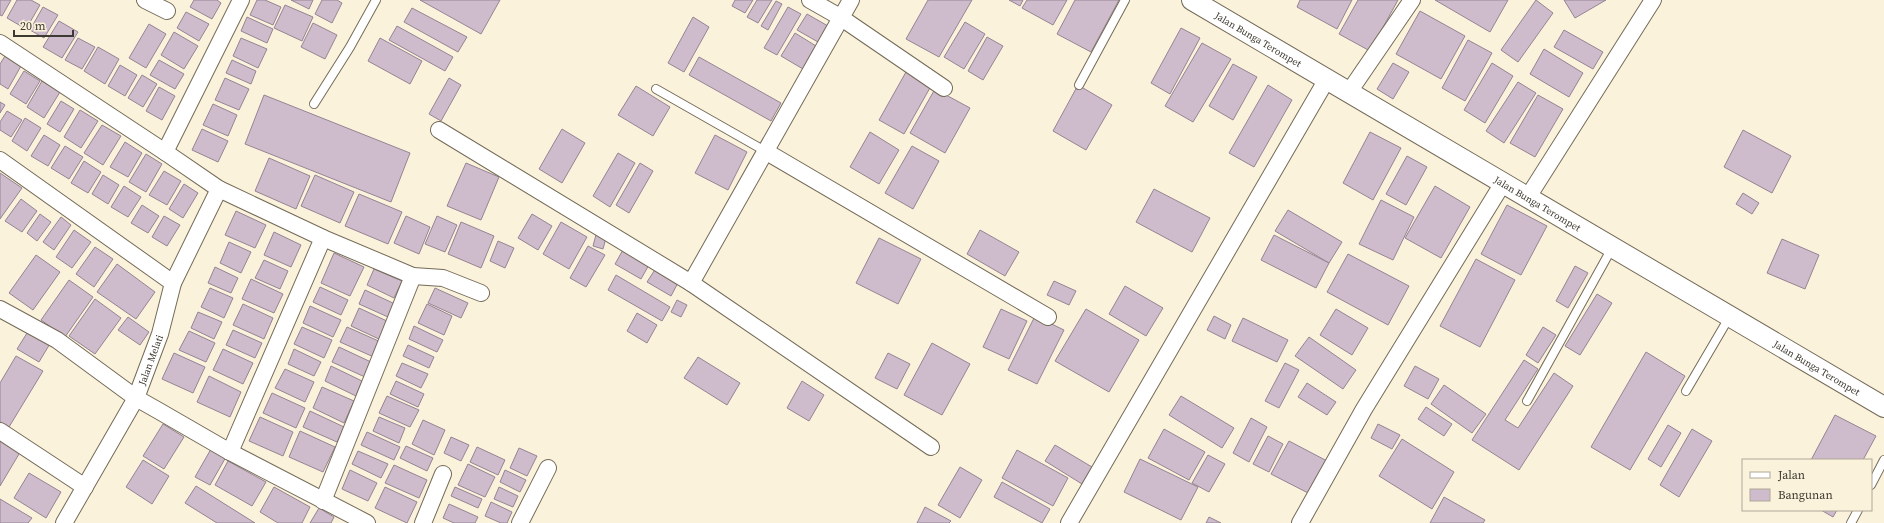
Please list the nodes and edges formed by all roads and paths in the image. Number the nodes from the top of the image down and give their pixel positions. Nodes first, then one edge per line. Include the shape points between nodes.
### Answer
1 (145, 0) edge
2 (241, 0) edge
3 (376, 0) edge
4 (810, 0) edge
5 (850, 0) edge
6 (1125, 0) edge
7 (1192, 0) edge
8 (1412, 0) edge
9 (1653, 0) edge
10 (167, 11) dead end
11 (840, 17) junction
12 (0, 43) edge
13 (1326, 79) junction
14 (1079, 85) dead end
15 (944, 88) dead end
16 (656, 89) dead end
17 (1349, 92) junction
18 (314, 104) dead end
19 (439, 130) dead end
20 (764, 151) junction
21 (165, 152) junction
22 (0, 160) edge
23 (1503, 182) junction
24 (219, 189) junction
25 (1528, 198) junction
26 (323, 238) junction
27 (1613, 247) junction
28 (413, 276) junction
29 (173, 283) junction
30 (691, 283) junction
31 (481, 293) dead end
32 (0, 309) edge
33 (1730, 316) junction
34 (1048, 317) dead end
35 (1686, 391) dead end
36 (136, 398) junction
37 (1527, 401) dead end
38 (1884, 407) edge
39 (0, 431) edge
40 (931, 447) dead end
41 (230, 452) junction
42 (1884, 460) edge
43 (548, 468) dead end
44 (444, 474) dead end
45 (1872, 482) edge
46 (85, 488) junction
47 (323, 501) junction
48 (1857, 511) edge
49 (64, 523) edge
50 (367, 523) edge
51 (423, 523) edge
52 (520, 523) edge
53 (1069, 523) edge
54 (1300, 523) edge
55 (1851, 523) edge

1 - 10 street
2 - 21 street
3 - 18 lane
4 - 11 street
5 - 11 street
6 - 14 lane
7 - 13 street, Jalan Bunga Terompet
8 - 17 street
9 - 25 street
11 - 15 street
11 - 20 street
12 - 21 street
13 - 17 street, Jalan Bunga Terompet
13 - 53 street
16 - 20 lane
17 - 23 street, Jalan Bunga Terompet
19 - 30 street
20 - 30 street
20 - 34 street
21 - 24 street
22 - 29 street
23 - 25 street, Jalan Bunga Terompet
23 - 54 street via 1364,409
24 - 26 street
24 - 29 street, Jalan Melati
25 - 27 street, Jalan Bunga Terompet
26 - 28 street
26 - 41 street
27 - 33 street, Jalan Bunga Terompet
27 - 37 lane
28 - 31 street via 443,278
28 - 47 street
29 - 36 street, Jalan Melati via 160,334
30 - 40 street
32 - 36 street via 57,340
33 - 35 lane
33 - 38 street, Jalan Bunga Terompet
36 - 41 street
36 - 46 street, Jalan Melati
39 - 46 street
41 - 47 street
42 - 45 lane
43 - 52 street
44 - 51 street
46 - 49 street, Jalan Melati
47 - 50 street
48 - 55 lane

